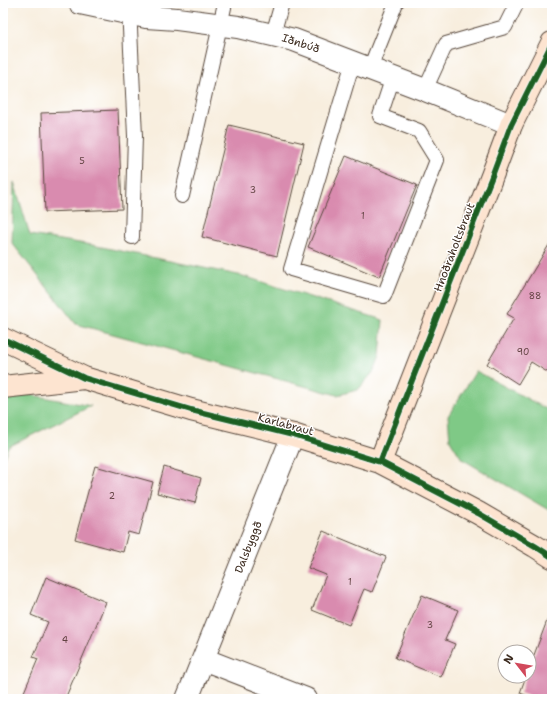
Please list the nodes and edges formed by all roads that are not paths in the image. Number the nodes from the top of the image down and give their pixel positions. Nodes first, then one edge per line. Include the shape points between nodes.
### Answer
1 (80, 3) edge
2 (225, 3) edge
3 (282, 3) edge
4 (396, 3) edge
5 (517, 3) edge
6 (129, 8) edge
7 (221, 24) junction
8 (273, 34) junction
9 (552, 42) edge
10 (361, 65) junction
11 (393, 77) junction
12 (425, 90) junction
13 (511, 125) junction
14 (182, 196) dead end
15 (132, 236) dead end
16 (3, 339) edge
17 (84, 378) junction
18 (3, 387) edge
19 (293, 435) junction
20 (380, 462) junction
21 (552, 557) edge
22 (203, 659) junction
23 (187, 699) edge
24 (306, 699) edge

1 - 6 street, Iðnbúð
2 - 7 lane
3 - 8 lane
4 - 10 lane
5 - 12 lane via 505,27 446,44
6 - 7 street, Iðnbúð via 146,17
6 - 15 lane via 135,136
7 - 8 street, Iðnbúð
7 - 14 lane
8 - 10 street, Iðnbúð
9 - 13 street, Hnoðraholtsbraut
10 - 11 street, Iðnbúð
10 - 11 lane via 292,269 384,296 437,160 419,131 380,116
11 - 12 street, Iðnbúð
12 - 13 street, Iðnbúð
13 - 20 street, Hnoðraholtsbraut
16 - 17 street, Karlabraut
17 - 18 street, Karlabraut
17 - 19 street, Karlabraut via 191,410
19 - 20 street, Karlabraut
19 - 22 street, Dalsbyggð
20 - 21 street, Karlabraut via 478,513
22 - 23 street, Dalsbyggð
22 - 24 street

